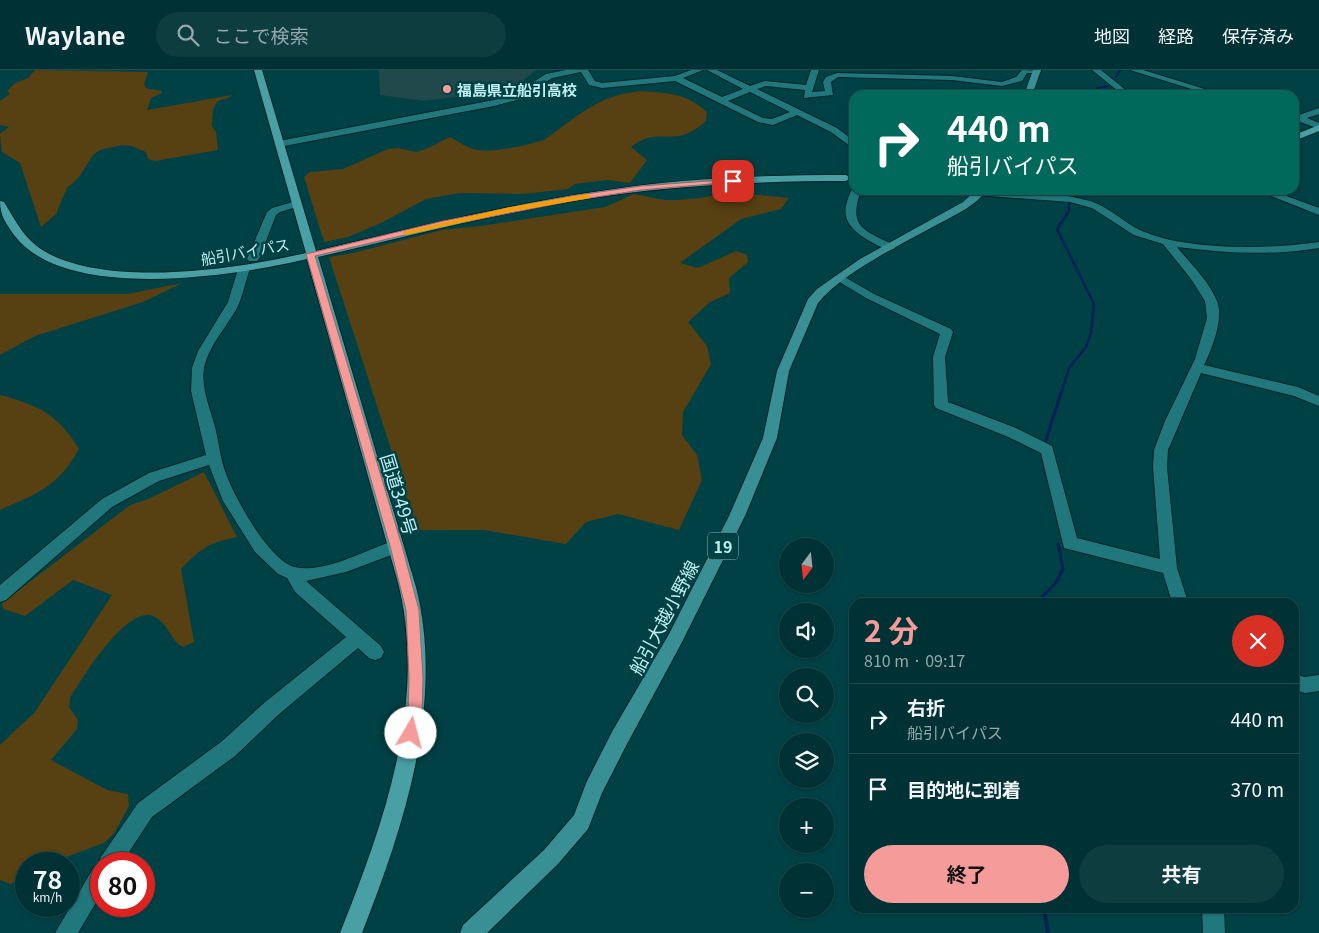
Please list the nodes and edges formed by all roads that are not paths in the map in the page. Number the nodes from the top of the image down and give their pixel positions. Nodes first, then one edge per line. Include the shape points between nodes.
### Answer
1 (258, 70) edge
2 (578, 70) edge
3 (584, 70) edge
4 (699, 70) edge
5 (711, 70) edge
6 (815, 70) edge
7 (1096, 70) edge
8 (1134, 70) edge
9 (1037, 71) edge
10 (676, 78) junction
11 (751, 89) junction
12 (1030, 90) edge
13 (1122, 90) edge
14 (1203, 90) edge
15 (808, 91) junction
16 (722, 100) junction
17 (1319, 111) edge
18 (800, 113) junction
19 (1299, 117) edge
20 (1299, 120) edge
21 (1319, 127) edge
22 (1299, 136) edge
23 (849, 141) edge
24 (279, 144) junction
25 (846, 178) dead end
26 (854, 195) edge
27 (977, 195) edge
28 (1018, 195) edge
29 (1274, 195) edge
30 (0, 204) edge
31 (296, 204) junction
32 (1319, 212) edge
33 (1168, 243) junction
34 (1319, 245) edge
35 (890, 247) junction
36 (310, 254) junction
37 (248, 264) junction
38 (839, 278) junction
39 (1197, 368) junction
40 (1319, 400) edge
41 (214, 458) junction
42 (396, 546) junction
43 (1169, 568) junction
44 (294, 574) junction
45 (0, 594) edge
46 (1179, 598) edge
47 (358, 638) junction
48 (375, 652) dead end
49 (1299, 683) edge
50 (1319, 683) edge
51 (116, 852) edge
52 (90, 893) edge
53 (1213, 913) edge
54 (66, 933) edge
55 (351, 933) edge
56 (471, 933) edge
57 (1214, 933) edge

1 - 24 highway, 国道349号
2 - 24 street via 549,76 514,98 494,103
3 - 10 street via 592,83 602,86
4 - 10 street
5 - 11 street
6 - 15 street
7 - 13 street
8 - 14 street
9 - 12 main road
9 - 15 street via 1025,72 1019,79 1002,84 952,78 837,75 828,79 830,93 819,95
10 - 16 street
11 - 15 street via 764,83
11 - 16 street
11 - 18 street
15 - 18 street
16 - 18 street via 767,122
17 - 19 street
18 - 23 street
20 - 21 street
21 - 22 highway
24 - 31 highway, 国道349号
25 - 36 highway, 船引バイパス via 768,179 632,190 510,210
26 - 35 street via 850,210 854,224 869,237
27 - 35 main road, 船引大越小野線 / 19
28 - 33 street via 1098,206 1136,232
29 - 32 street
30 - 37 highway, 船引バイパス via 28,244 63,263 86,270 150,276 197,275
31 - 36 highway, 国道349号
31 - 37 street via 271,214
33 - 34 street via 1277,250
33 - 39 street via 1211,301 1213,318 1210,333
35 - 38 main road, 船引大越小野線 / 19
36 - 37 highway, 船引バイパス
36 - 42 highway, 国道349号
37 - 41 street via 236,300 201,357 198,368 198,394
38 - 43 street via 947,332 939,357 941,405 1011,432 1047,450 1070,543
38 - 56 main road, 船引大越小野線 / 19 via 812,302 783,371 770,438 737,516 594,788 581,822 552,857
39 - 40 street
39 - 43 street via 1162,450 1160,467
41 - 44 street via 230,502 249,530 275,563
41 - 45 street via 154,477 107,503
42 - 44 street via 328,570
42 - 55 highway, 国道349号 via 412,610 415,714 401,788
43 - 46 street
44 - 47 street via 302,588
47 - 48 street
47 - 51 street via 228,749 145,810
49 - 50 street
52 - 54 street
53 - 57 street

